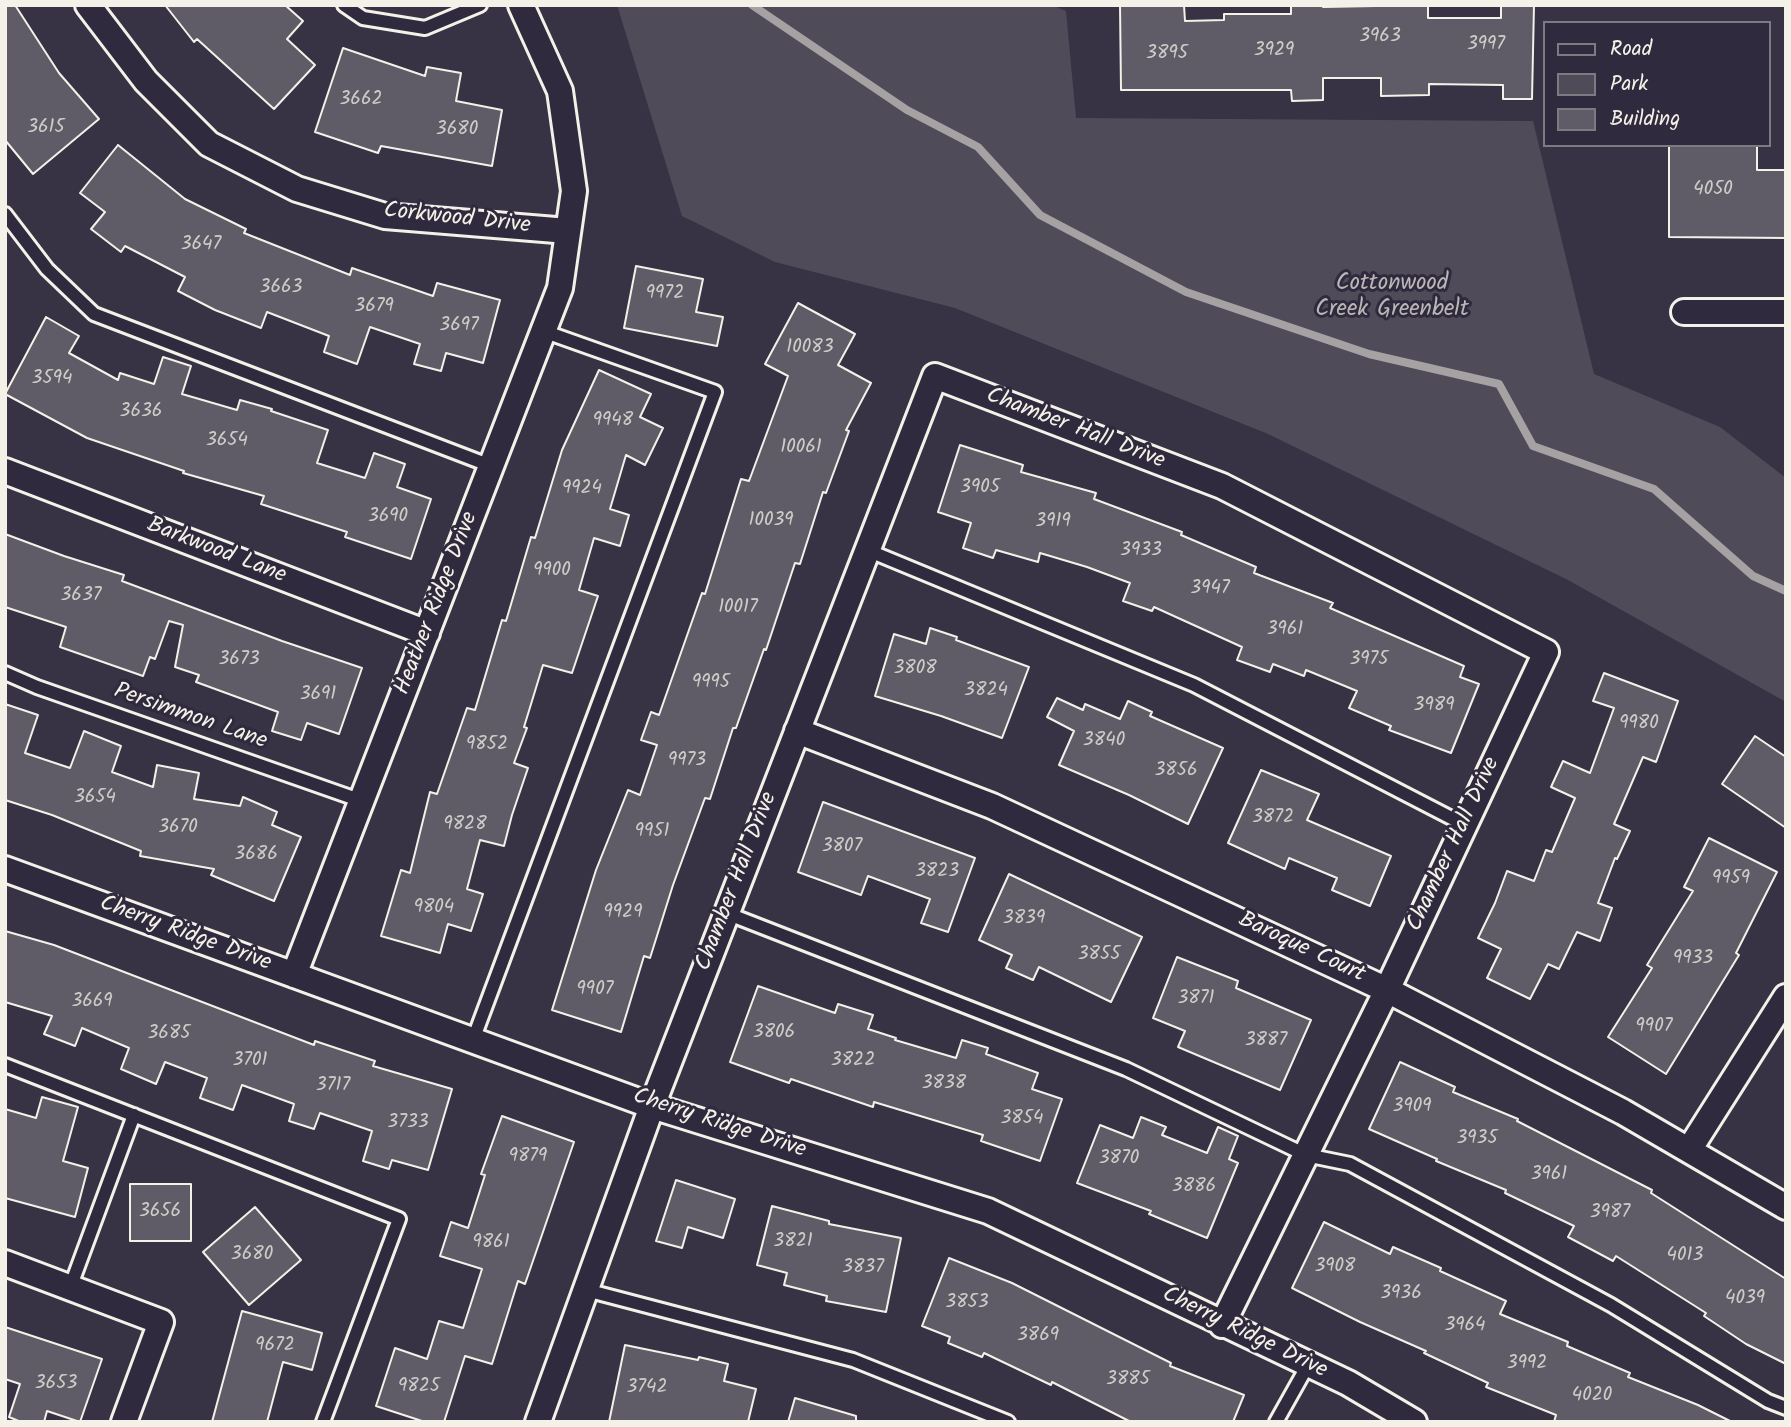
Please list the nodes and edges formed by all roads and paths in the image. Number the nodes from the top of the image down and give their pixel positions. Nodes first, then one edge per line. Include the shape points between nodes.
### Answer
1 (88, 5) edge
2 (344, 5) edge
3 (480, 5) edge
4 (521, 5) edge
5 (5, 214) edge
6 (568, 231) junction
7 (1684, 312) dead end
8 (1786, 312) edge
9 (543, 331) junction
10 (491, 466) junction
11 (5, 471) edge
12 (867, 550) junction
13 (427, 633) junction
14 (5, 673) edge
15 (797, 731) junction
16 (362, 801) junction
17 (1465, 825) junction
18 (5, 869) edge
19 (726, 913) junction
20 (294, 975) junction
21 (1387, 990) junction
22 (1786, 997) edge
23 (473, 1040) junction
24 (5, 1065) edge
25 (652, 1105) junction
26 (134, 1115) junction
27 (1689, 1150) junction
28 (1306, 1155) junction
29 (1786, 1207) edge
30 (5, 1263) edge
31 (70, 1288) junction
32 (586, 1290) junction
33 (1222, 1325) junction
34 (1308, 1365) junction
35 (1786, 1408) edge
36 (124, 1422) edge
37 (323, 1422) edge
38 (538, 1422) edge
39 (1008, 1422) edge
40 (1276, 1422) edge
41 (1414, 1422) edge

1 - 6 street, Corkwood Drive via 146,81 209,144 297,188 385,216
2 - 3 lane via 363,18 425,28
4 - 6 street, Heather Ridge Drive via 560,91 574,191
5 - 10 lane via 47,269 94,314
6 - 9 street, Heather Ridge Drive via 560,288
7 - 8 street
9 - 10 street, Heather Ridge Drive
9 - 23 lane via 715,392
10 - 13 street, Heather Ridge Drive
11 - 13 street, Barkwood Lane
12 - 15 street, Chamber Hall Drive
12 - 17 lane via 1194,685
12 - 17 street, Chamber Hall Drive via 935,376 1222,486 1546,652
13 - 16 street, Heather Ridge Drive
14 - 16 lane, Persimmon Lane
15 - 19 street, Chamber Hall Drive
15 - 21 street, Baroque Court via 992,806
16 - 20 street, Heather Ridge Drive
17 - 21 street, Chamber Hall Drive
18 - 20 street, Cherry Ridge Drive
19 - 25 street, Chamber Hall Drive
19 - 28 lane via 1126,1069
20 - 23 street, Cherry Ridge Drive
21 - 27 street, Baroque Court
21 - 28 street, Chamber Hall Drive
22 - 27 street
23 - 25 street, Cherry Ridge Drive
24 - 26 lane
25 - 32 street, Chamber Hall Drive
25 - 33 street, Cherry Ridge Drive via 988,1211
26 - 31 lane
26 - 37 lane via 399,1219
27 - 29 street, Baroque Court
28 - 33 street, Chamber Hall Drive
28 - 35 lane via 1350,1164 1611,1305
30 - 31 street
31 - 36 street via 161,1322
32 - 38 street, Chamber Hall Drive
32 - 39 lane via 853,1360
33 - 34 street, Cherry Ridge Drive
34 - 40 lane
34 - 41 street, Cherry Ridge Drive

